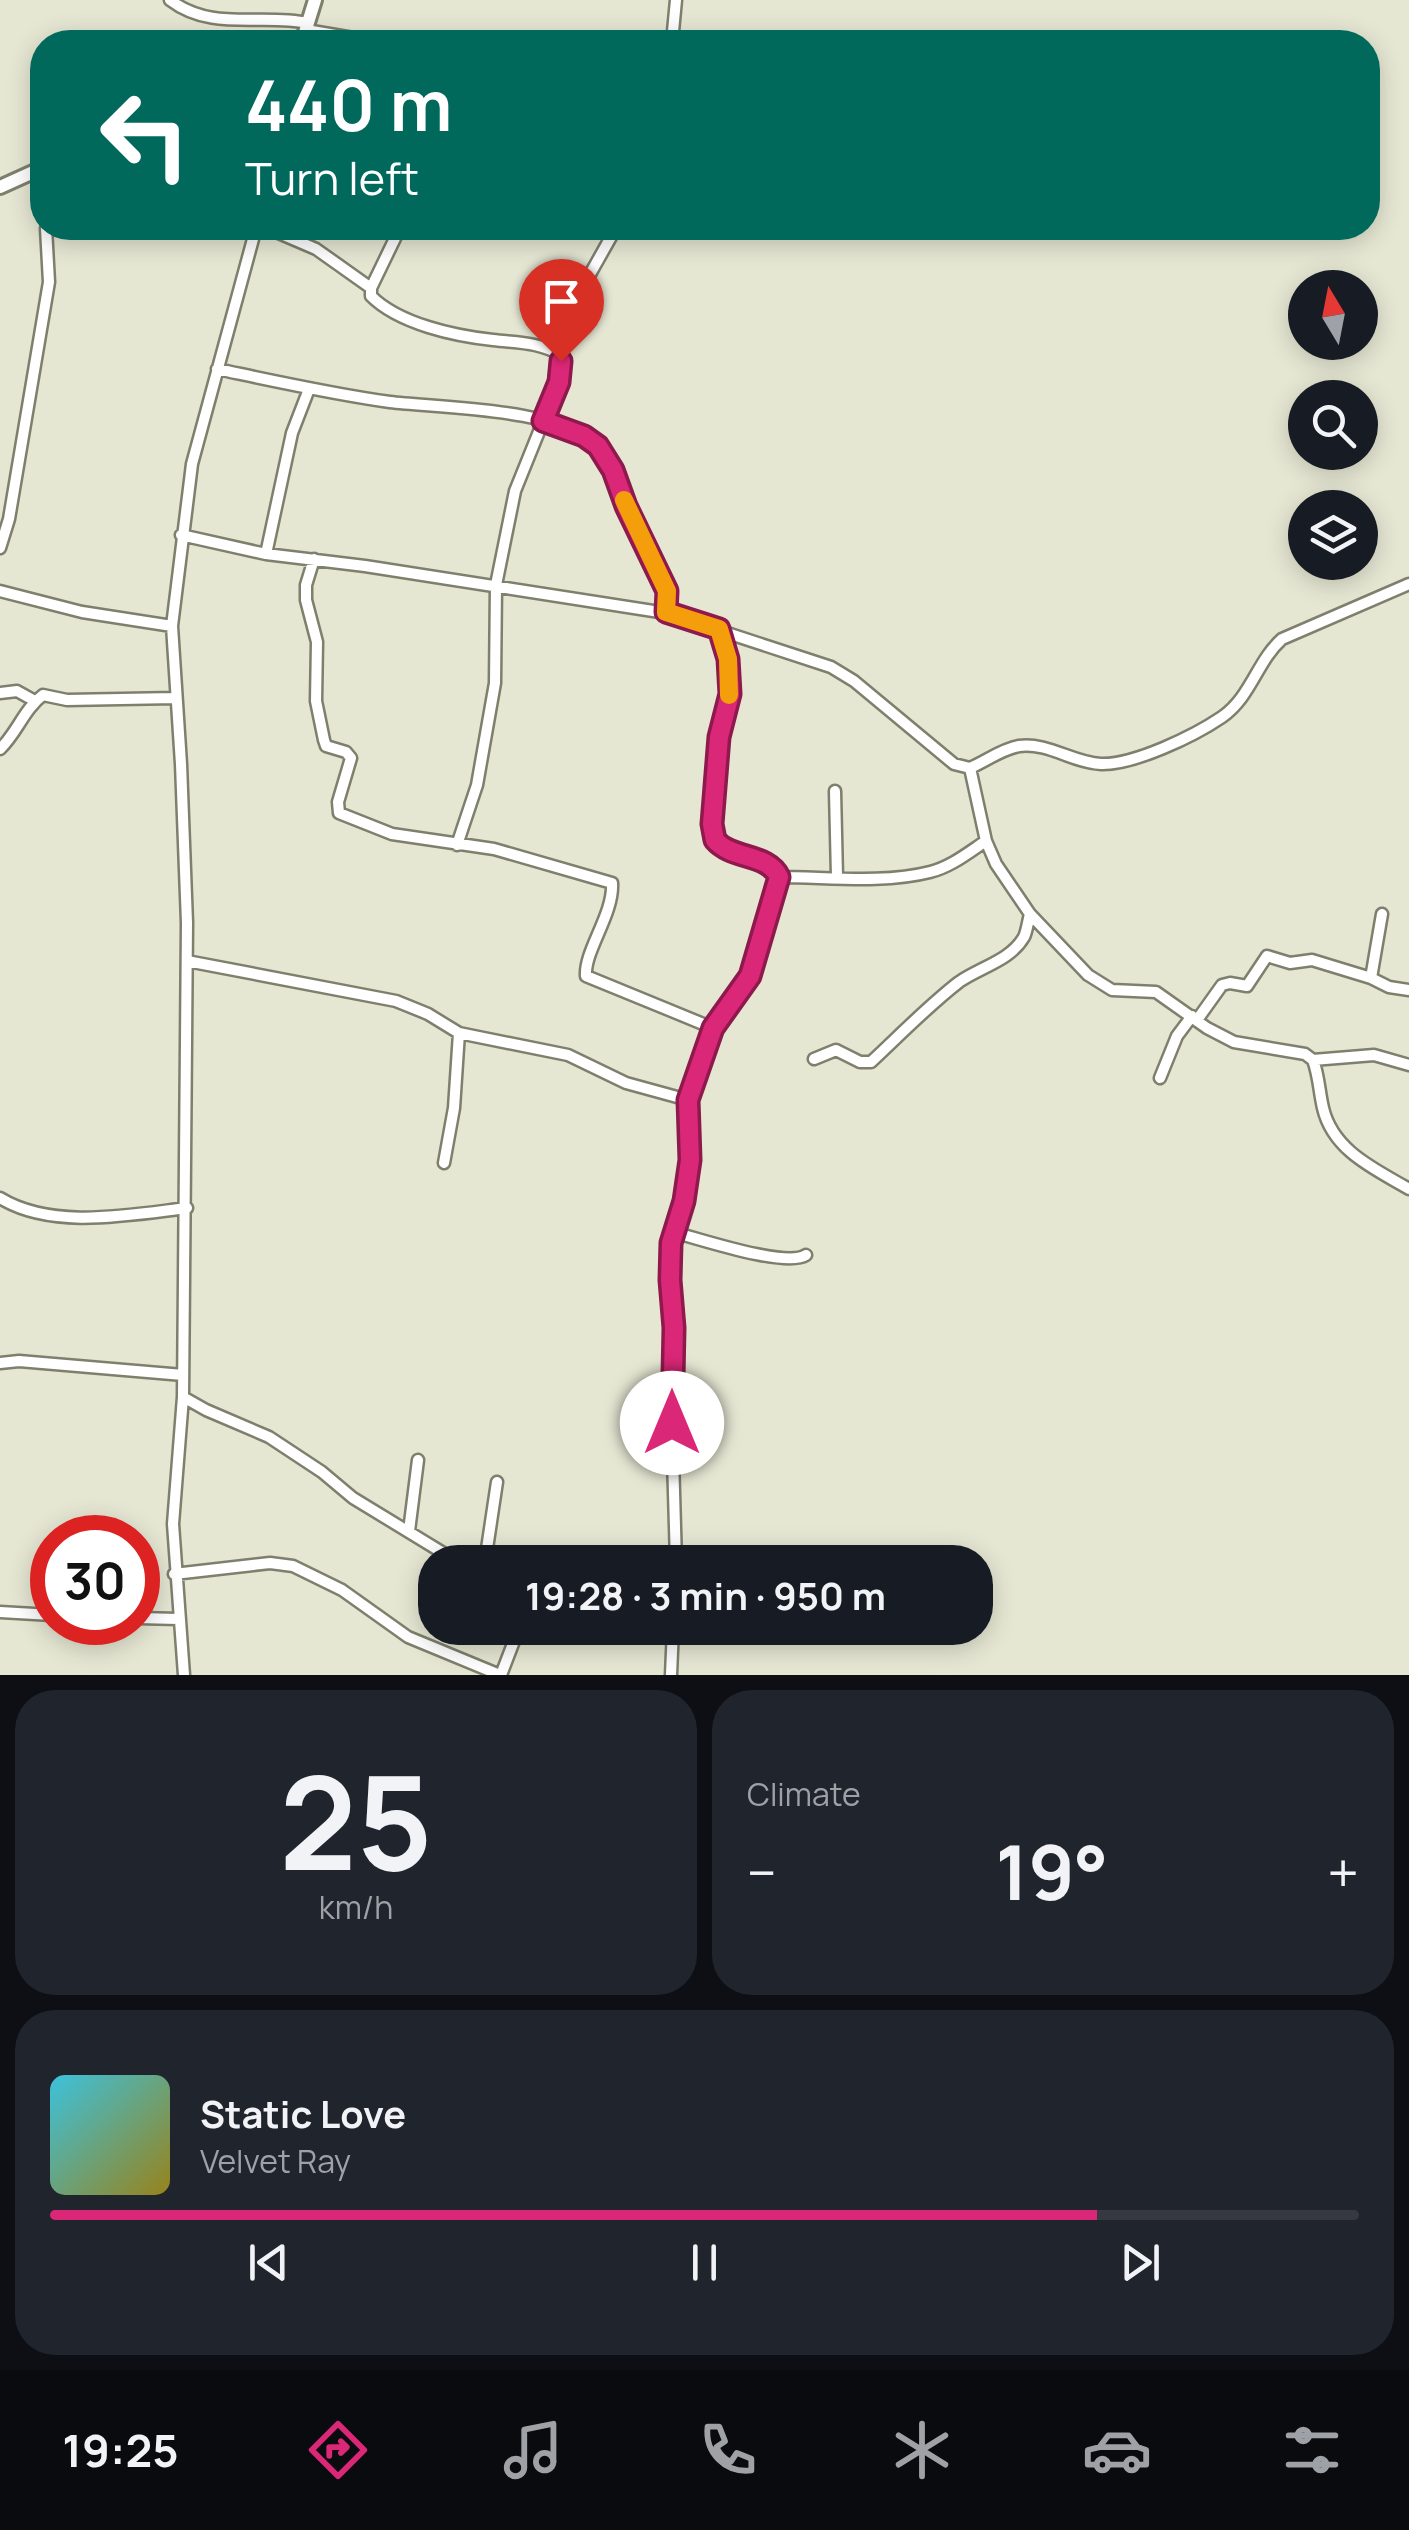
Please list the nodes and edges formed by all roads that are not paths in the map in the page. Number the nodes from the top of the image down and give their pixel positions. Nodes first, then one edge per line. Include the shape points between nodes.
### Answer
1 (170, 0) edge
2 (315, 0) edge
3 (676, 0) edge
4 (302, 30) edge
5 (306, 30) edge
6 (673, 30) edge
7 (30, 173) edge
8 (0, 187) edge
9 (47, 240) edge
10 (253, 240) edge
11 (295, 240) edge
12 (394, 240) edge
13 (608, 240) edge
14 (371, 288) junction
15 (561, 355) junction
16 (217, 369) junction
17 (309, 389) junction
18 (543, 421) junction
19 (182, 536) junction
20 (0, 548) edge
21 (266, 554) junction
22 (314, 559) junction
23 (1409, 584) edge
24 (496, 585) junction
25 (0, 591) edge
26 (666, 612) junction
27 (172, 626) junction
28 (719, 629) junction
29 (0, 693) edge
30 (175, 698) junction
31 (35, 701) junction
32 (0, 749) edge
33 (970, 768) junction
34 (835, 791) dead end
35 (986, 841) junction
36 (458, 846) junction
37 (779, 877) junction
38 (838, 877) junction
39 (1030, 914) junction
40 (1382, 914) dead end
41 (187, 962) junction
42 (1371, 978) junction
43 (1409, 990) edge
44 (1195, 1018) junction
45 (713, 1028) junction
46 (459, 1033) junction
47 (814, 1059) dead end
48 (1313, 1060) junction
49 (1409, 1065) edge
50 (1160, 1078) dead end
51 (688, 1100) junction
52 (444, 1163) dead end
53 (1409, 1189) edge
54 (0, 1198) edge
55 (186, 1208) junction
56 (674, 1232) junction
57 (806, 1255) dead end
58 (0, 1363) edge
59 (183, 1375) junction
60 (183, 1397) junction
61 (418, 1460) dead end
62 (497, 1482) dead end
63 (408, 1531) junction
64 (431, 1545) edge
65 (488, 1545) edge
66 (675, 1545) edge
67 (174, 1574) junction
68 (0, 1612) edge
69 (30, 1614) edge
70 (160, 1619) edge
71 (178, 1619) junction
72 (511, 1645) edge
73 (672, 1645) edge
74 (184, 1675) edge
75 (500, 1675) edge
76 (671, 1675) edge

1 - 4 street via 208,18 286,18
2 - 5 main road
3 - 6 street
7 - 8 main road
9 - 20 street via 49,282
10 - 16 street
11 - 14 street
12 - 14 street
13 - 15 street via 590,269
14 - 15 street via 378,302 426,325
15 - 18 street via 559,382
16 - 17 street
16 - 19 street
17 - 18 street
17 - 21 street via 292,433
18 - 24 street via 516,491
18 - 26 street via 598,446 667,591
19 - 21 street
19 - 27 street
21 - 22 street
22 - 24 street
22 - 36 street via 306,600 317,642 316,701 326,746 350,758 340,813 392,834
23 - 33 street via 1282,639 1234,708 1193,734 1104,764 1017,746
24 - 26 street
24 - 36 street via 495,683
25 - 27 street
26 - 28 street
27 - 30 street
28 - 33 street via 831,667 945,757
28 - 37 street via 730,694 719,737 712,833 721,847 771,865
29 - 31 street via 16,690
30 - 31 street via 43,695
30 - 41 street
31 - 32 street
33 - 35 street
34 - 38 street
35 - 38 street via 931,872
35 - 39 street
36 - 45 street via 494,849 612,883 586,976
37 - 38 street
37 - 45 street via 750,976
39 - 44 street via 1088,975 1112,990 1156,992
39 - 47 street via 1025,936 1002,959 961,980 871,1062 836,1050
40 - 42 street
41 - 46 street via 396,1001
41 - 55 street
42 - 43 street
42 - 44 street via 1312,960 1267,956 1247,986 1222,986
44 - 48 street via 1234,1042
44 - 50 street via 1177,1036
45 - 51 street
46 - 51 street via 568,1055 626,1084
46 - 52 street
48 - 49 street via 1374,1054
48 - 53 street via 1324,1114 1340,1141
51 - 56 street via 690,1160
54 - 55 street via 30,1212 70,1216
55 - 59 street
56 - 57 street via 778,1256
56 - 66 street
58 - 59 street
59 - 60 street
60 - 63 street via 269,1437
60 - 67 street
61 - 63 street
62 - 65 street
63 - 64 street
67 - 71 street
67 - 75 street via 293,1566 408,1636
68 - 69 street
70 - 71 street
71 - 74 street
72 - 75 street
73 - 76 street

